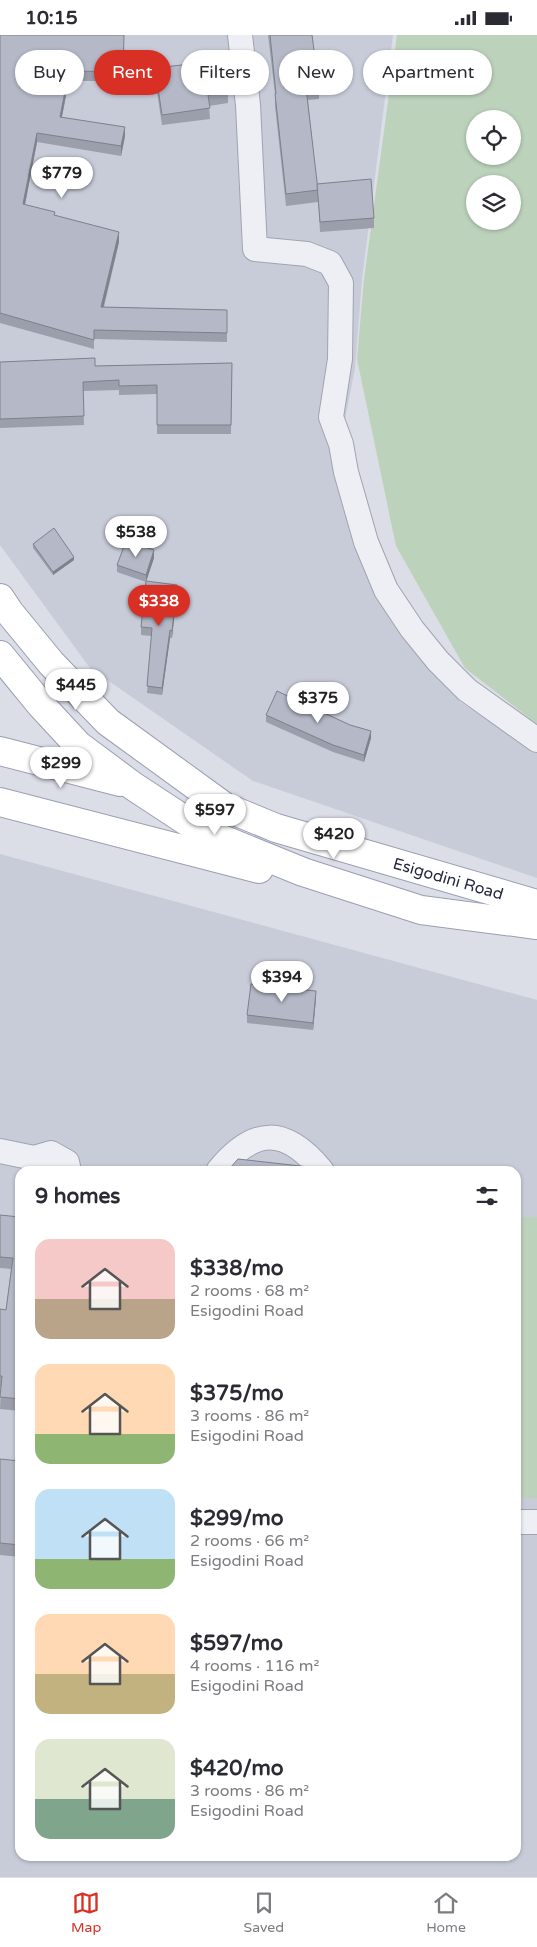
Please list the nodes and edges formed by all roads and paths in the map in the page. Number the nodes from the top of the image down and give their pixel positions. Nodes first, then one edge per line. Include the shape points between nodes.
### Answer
1 (240, 35) edge
2 (0, 598) edge
3 (0, 655) edge
4 (537, 739) edge
5 (0, 751) edge
6 (133, 786) junction
7 (0, 802) edge
8 (225, 807) junction
9 (537, 904) edge
10 (420, 910) junction
11 (537, 925) edge
12 (0, 1151) edge
13 (31, 1165) edge
14 (67, 1166) edge
15 (222, 1166) edge
16 (318, 1166) edge
17 (537, 1521) edge
18 (521, 1522) edge

1 - 4 lane via 248,105 255,249 307,254 330,263 341,283 340,359 331,417 366,542 382,582 412,629 438,661 467,690
2 - 8 main road, Esigodini Road via 51,663 108,722
3 - 6 main road, Esigodini Road via 78,745
5 - 6 main road
6 - 8 main road
6 - 10 main road, Esigodini Road via 200,829 303,872
7 - 10 main road
8 - 9 main road, Esigodini Road via 276,827
10 - 11 main road, Esigodini Road
12 - 13 lane
13 - 14 lane via 51,1153
15 - 16 lane via 237,1149 258,1138 275,1137 293,1144
17 - 18 lane

